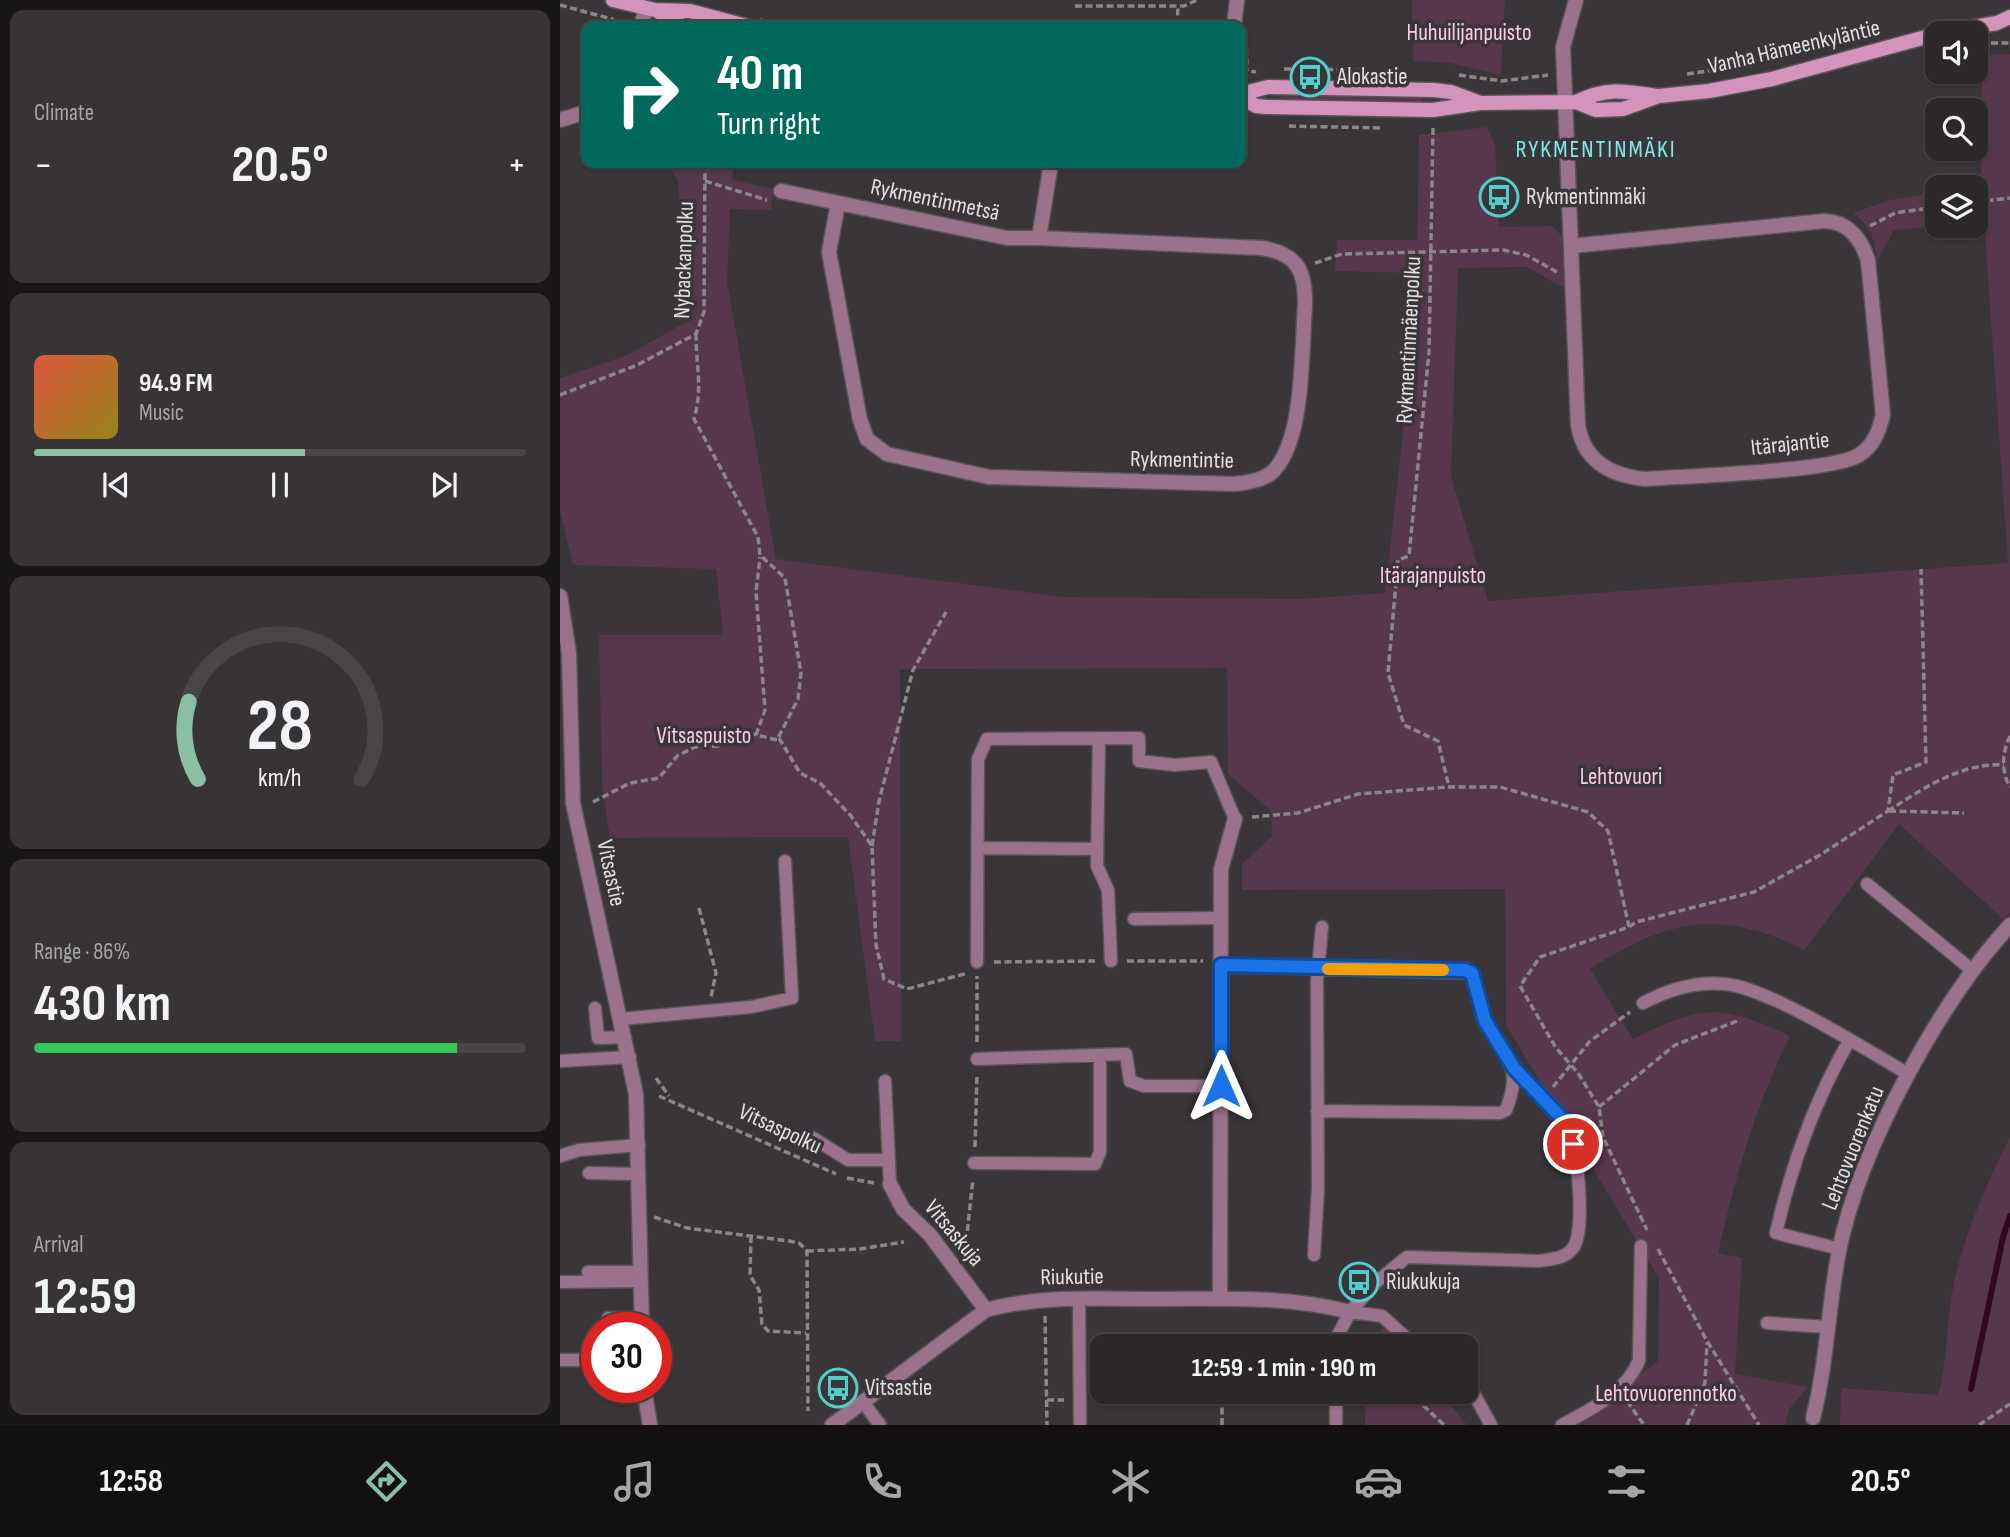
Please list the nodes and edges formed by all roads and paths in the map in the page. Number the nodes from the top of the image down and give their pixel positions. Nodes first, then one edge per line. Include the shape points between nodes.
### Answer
1 (613, 0) edge
2 (1197, 0) edge
3 (1237, 0) edge
4 (1576, 0) edge
5 (560, 5) edge
6 (1075, 6) dead end
7 (1178, 6) junction
8 (651, 9) junction
9 (614, 21) edge
10 (644, 21) edge
11 (674, 21) edge
12 (727, 21) edge
13 (1177, 21) edge
14 (1235, 21) edge
15 (2006, 22) edge
16 (1988, 25) edge
17 (1925, 38) edge
18 (1737, 67) dead end
19 (1280, 70) dead end
20 (1371, 70) dead end
21 (1246, 71) edge
22 (1258, 72) dead end
23 (1447, 73) dead end
24 (1564, 74) junction
25 (1682, 75) dead end
26 (1246, 93) edge
27 (1571, 102) junction
28 (581, 114) edge
29 (560, 120) edge
30 (1433, 126) dead end
31 (705, 168) edge
32 (1050, 168) edge
33 (705, 181) junction
34 (782, 191) dead end
35 (2010, 198) edge
36 (768, 201) dead end
37 (1988, 201) edge
38 (838, 203) junction
39 (1925, 209) edge
40 (1872, 223) dead end
41 (1039, 239) junction
42 (1571, 246) junction
43 (1432, 252) junction
44 (1312, 264) dead end
45 (1558, 272) dead end
46 (696, 334) junction
47 (560, 395) edge
48 (760, 555) junction
49 (1921, 569) dead end
50 (560, 596) edge
51 (946, 612) dead end
52 (565, 704) edge
53 (756, 735) junction
54 (2010, 736) edge
55 (779, 737) junction
56 (1099, 738) junction
57 (2004, 765) junction
58 (1449, 787) junction
59 (2010, 787) edge
60 (593, 802) dead end
61 (566, 804) edge
62 (1888, 811) junction
63 (1964, 813) dead end
64 (1235, 819) junction
65 (872, 846) junction
66 (978, 848) junction
67 (1097, 849) junction
68 (785, 861) dead end
69 (1867, 884) dead end
70 (699, 908) dead end
71 (1221, 918) junction
72 (1134, 919) dead end
73 (2010, 925) edge
74 (1322, 927) dead end
75 (1629, 927) junction
76 (1111, 961) dead end
77 (1221, 965) junction
78 (977, 967) joint
79 (1319, 968) junction
80 (1972, 970) junction
81 (1643, 1003) joint
82 (595, 1008) dead end
83 (709, 1009) junction
84 (621, 1019) junction
85 (1737, 1021) dead end
86 (625, 1037) junction
87 (1849, 1041) junction
88 (1100, 1055) junction
89 (630, 1057) junction
90 (977, 1059) dead end
91 (560, 1061) edge
92 (1569, 1065) junction
93 (1514, 1068) junction
94 (1908, 1074) junction
95 (656, 1079) dead end
96 (885, 1081) dead end
97 (1221, 1086) junction
98 (659, 1096) dead end
99 (670, 1098) junction
100 (1544, 1099) junction
101 (1599, 1107) junction
102 (1317, 1111) junction
103 (1567, 1124) junction
104 (1603, 1137) junction
105 (813, 1138) dead end
106 (639, 1145) junction
107 (560, 1156) edge
108 (887, 1160) junction
109 (975, 1163) dead end
110 (589, 1173) dead end
111 (639, 1174) junction
112 (890, 1184) junction
113 (639, 1217) junction
114 (751, 1236) junction
115 (1646, 1241) joint
116 (904, 1242) dead end
117 (1657, 1248) dead end
118 (1840, 1249) junction
119 (807, 1251) junction
120 (1314, 1255) dead end
121 (588, 1272) dead end
122 (641, 1277) junction
123 (560, 1282) edge
124 (1079, 1299) junction
125 (1220, 1299) junction
126 (986, 1310) junction
127 (642, 1312) edge
128 (1350, 1312) junction
129 (1045, 1314) dead end
130 (1767, 1323) dead end
131 (1827, 1327) junction
132 (806, 1334) junction
133 (1339, 1334) edge
134 (1402, 1334) edge
135 (1707, 1341) junction
136 (560, 1360) edge
137 (581, 1360) edge
138 (1619, 1390) junction
139 (1047, 1400) junction
140 (1080, 1400) junction
141 (1090, 1400) edge
142 (863, 1402) junction
143 (1478, 1402) edge
144 (646, 1403) edge
145 (1222, 1404) edge
146 (1336, 1404) edge
147 (1422, 1404) edge
148 (2010, 1404) edge
149 (807, 1411) dead end
150 (1813, 1418) dead end
151 (650, 1425) edge
152 (832, 1425) edge
153 (880, 1425) edge
154 (1047, 1425) edge
155 (1080, 1425) edge
156 (1222, 1425) edge
157 (1336, 1425) edge
158 (1444, 1425) edge
159 (1491, 1425) edge
160 (1562, 1425) edge
161 (1644, 1425) edge
162 (1687, 1425) edge
163 (1759, 1425) edge
164 (1979, 1425) edge

1 - 8 street
2 - 7 path
3 - 14 street
4 - 24 street via 1563,47
5 - 9 path
6 - 7 path
7 - 13 path
8 - 10 street
8 - 11 street
8 - 12 street via 690,11
15 - 16 street, Vanha Hämeenkyläntie
17 - 27 street, Vanha Hämeenkyläntie via 1709,91 1659,96 1608,90
18 - 25 path
19 - 20 path
21 - 22 path
23 - 24 path via 1502,80
24 - 27 street
26 - 27 street, Vanha Hämeenkyläntie via 1257,87 1433,90 1480,103
27 - 42 street, Itärajantie
28 - 29 street
30 - 43 path, Rykmentinmäenpolku
31 - 33 path, Nybackanpolku
32 - 41 street
33 - 36 path
33 - 46 path, Nybackanpolku via 704,312
34 - 38 street, Rykmentinmetsä
35 - 37 path
38 - 41 street, Rykmentinmetsä via 1007,238
38 - 41 street, Rykmentintie via 829,252 860,420 867,439 877,448 908,460 989,477 1234,484 1270,474 1290,446 1295,420 1305,289 1300,270 1291,259 1281,251 1261,248
39 - 40 path via 1895,213
42 - 42 street, Itärajantie via 1825,221 1844,225 1858,237 1868,261 1883,415 1878,433 1860,455 1828,464 1646,479 1610,471 1588,453 1580,439
43 - 44 path via 1331,255
43 - 45 path via 1503,250 1526,255
43 - 58 path, Rykmentinmäenpolku via 1429,352 1409,556 1398,560 1388,673 1404,725 1438,741
46 - 47 path, Nybackanpolku via 637,365
46 - 48 path via 701,394 694,419 758,537
48 - 53 path via 756,592 765,710
48 - 55 path via 785,578 801,673 798,699
49 - 62 path via 1926,762 1893,775
50 - 52 street, Vitsastie via 568,635
51 - 65 path via 913,670
52 - 61 street, Vitsastie
53 - 55 path
53 - 60 path via 736,733 718,746 695,747 677,756 659,778 630,783
54 - 57 path
55 - 65 path via 800,773 820,783
56 - 64 lane via 1139,738 1139,761 1211,762
56 - 66 lane via 987,739 978,759
56 - 67 lane
57 - 59 path
57 - 62 path via 1986,764 1930,784
58 - 64 path via 1358,794 1298,813
58 - 75 path via 1500,787 1588,812 1608,831
61 - 84 street, Vitsastie
62 - 63 path
62 - 75 path via 1754,892
64 - 71 street via 1221,869
65 - 78 path via 876,945 884,979 907,989
66 - 67 lane
66 - 78 lane
67 - 76 lane via 1097,866 1108,890
68 - 83 lane via 792,998 751,1007
69 - 80 lane
70 - 83 path via 716,973
71 - 72 lane
71 - 77 street
73 - 80 street, Lehtovuorenkatu
74 - 79 lane
75 - 92 path via 1540,957 1520,986
77 - 79 lane
77 - 97 street
79 - 93 lane via 1472,973 1485,1021
79 - 102 lane
80 - 94 street, Lehtovuorenkatu
81 - 87 lane via 1663,992 1698,984 1727,984 1755,993
81 - 92 path via 1590,1041
82 - 86 lane via 598,1038
83 - 84 lane
84 - 86 street, Vitsastie
85 - 101 path via 1675,1045
86 - 89 street, Vitsastie
87 - 94 lane
87 - 118 lane via 1799,1152 1776,1233
88 - 90 lane
88 - 97 lane via 1126,1054 1130,1082 1144,1086
88 - 109 lane via 1100,1152 1095,1164
89 - 91 lane
89 - 106 street, Vitsastie
92 - 100 path
92 - 101 path
93 - 100 lane
93 - 102 lane via 1511,1098 1500,1113
94 - 118 street, Lehtovuorenkatu via 1866,1165
95 - 99 path
96 - 108 lane
97 - 125 street
98 - 99 path, Vitsaspolku
99 - 112 path, Vitsaspolku via 839,1175
100 - 103 lane
101 - 104 path
102 - 120 lane
103 - 104 path
103 - 128 lane via 1578,1171 1578,1241 1571,1251 1539,1261 1407,1257 1375,1283
104 - 115 path
105 - 108 lane via 848,1160
106 - 107 lane
106 - 111 street, Vitsastie
108 - 112 lane
110 - 111 lane
111 - 113 street, Vitsastie
112 - 126 street, Vitsaskuja via 903,1209 930,1234
113 - 114 path via 662,1217 687,1228
113 - 122 street, Vitsastie
114 - 119 path via 799,1243
114 - 132 path via 750,1275 759,1290 762,1324 768,1331
115 - 138 lane via 1639,1360 1633,1377
116 - 119 path
117 - 135 path
118 - 131 street, Lehtovuorenkatu
119 - 132 path
121 - 122 lane
122 - 123 lane
122 - 127 street, Vitsastie
124 - 125 street, Riukutie
124 - 126 street, Riukutie via 1013,1302
124 - 140 lane
125 - 128 street, Riukutie via 1311,1302
126 - 142 street, Riukutie
128 - 133 lane
128 - 134 lane via 1382,1316
129 - 139 path
130 - 131 lane
131 - 150 street, Lehtovuorenkatu via 1822,1383
132 - 149 path
135 - 162 path via 1705,1383
135 - 163 path
136 - 137 lane
138 - 160 lane
138 - 161 path
139 - 140 path
139 - 154 path
140 - 141 path
140 - 155 lane
142 - 152 street, Riukutie
142 - 153 lane
143 - 159 lane
144 - 151 street
145 - 156 path
146 - 157 lane
147 - 158 path
148 - 164 path

